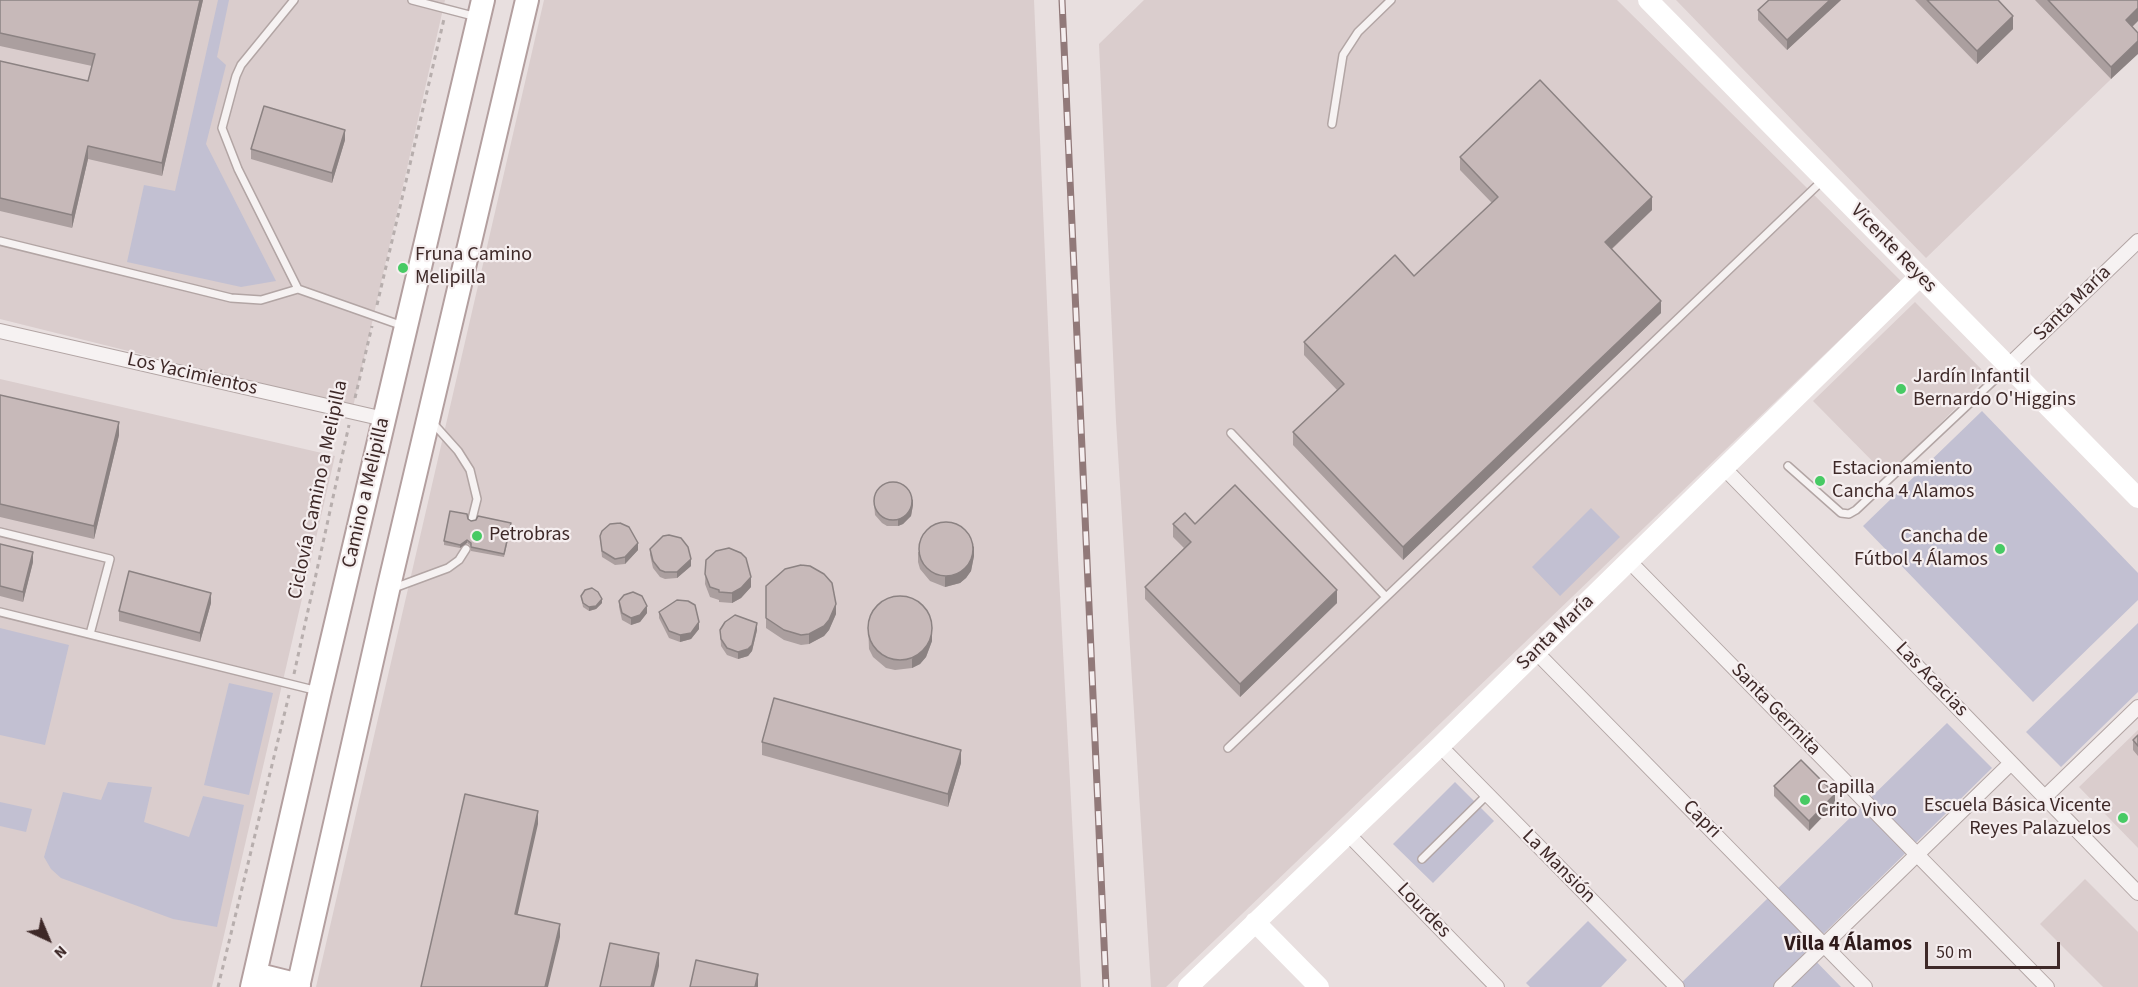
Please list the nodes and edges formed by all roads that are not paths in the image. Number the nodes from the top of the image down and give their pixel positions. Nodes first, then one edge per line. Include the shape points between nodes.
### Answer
1 (294, 0) edge
2 (412, 0) edge
3 (1391, 0) edge
4 (1648, 0) edge
5 (524, 4) edge
6 (481, 9) edge
7 (1332, 124) dead end
8 (1824, 178) junction
9 (0, 241) edge
10 (2138, 241) edge
11 (1920, 276) junction
12 (298, 289) junction
13 (406, 327) junction
14 (0, 332) edge
15 (2008, 366) junction
16 (384, 419) junction
17 (429, 419) junction
18 (1231, 433) dead end
19 (1788, 466) dead end
20 (1724, 468) junction
21 (2138, 498) edge
22 (472, 519) edge
23 (0, 532) edge
24 (466, 549) dead end
25 (1629, 561) junction
26 (388, 590) junction
27 (1386, 597) junction
28 (0, 612) edge
29 (90, 634) junction
30 (1536, 652) junction
31 (320, 691) junction
32 (2138, 707) edge
33 (1440, 746) junction
34 (1228, 748) dead end
35 (2011, 763) junction
36 (1487, 795) junction
37 (2045, 797) junction
38 (1349, 835) junction
39 (1917, 854) junction
40 (1422, 859) dead end
41 (2138, 892) edge
42 (1255, 922) junction
43 (1824, 945) junction
44 (254, 980) edge
45 (1194, 985) edge
46 (298, 986) edge
47 (1319, 987) edge
48 (1497, 987) edge
49 (1677, 987) edge
50 (1781, 987) edge
51 (1865, 987) edge
52 (2047, 987) edge

1 - 12 lane via 241,65 222,128 238,169
2 - 6 lane via 447,8
3 - 7 lane via 1358,32 1342,55
4 - 8 street, Vicente Reyes
5 - 17 main road
6 - 13 main road, Camino a Melipilla
8 - 11 street, Vicente Reyes
8 - 27 lane
9 - 12 lane via 231,298 261,300
10 - 15 street, Santa María
11 - 15 street, Vicente Reyes
11 - 20 street, Santa María
12 - 13 lane
13 - 16 main road, Camino a Melipilla
14 - 16 street, Los Yacimientos
15 - 19 lane via 1849,514 1841,513
15 - 21 street, Vicente Reyes
16 - 31 main road, Camino a Melipilla
17 - 22 lane via 470,470 477,499
17 - 26 main road
18 - 27 lane
20 - 25 street, Santa María
20 - 35 street, Las Acacias
23 - 29 lane via 110,559
24 - 26 lane via 448,568
25 - 30 street, Santa María
25 - 39 street, Santa Germita
26 - 46 main road
27 - 34 lane
28 - 29 lane
29 - 31 lane
30 - 33 street, Santa María
30 - 43 street, Capri
31 - 44 main road, Camino a Melipilla
32 - 37 street
33 - 36 street, La Mansión
33 - 38 street, Santa María
35 - 37 street, Las Acacias
35 - 39 street
36 - 40 lane
36 - 49 street, La Mansión
37 - 41 street, Las Acacias
38 - 42 street, Santa María
38 - 48 street, Lourdes
39 - 43 street
39 - 52 street, Santa Germita
42 - 45 street, Santa María
42 - 47 street
43 - 50 street
43 - 51 street, Capri
44 - 46 main road

